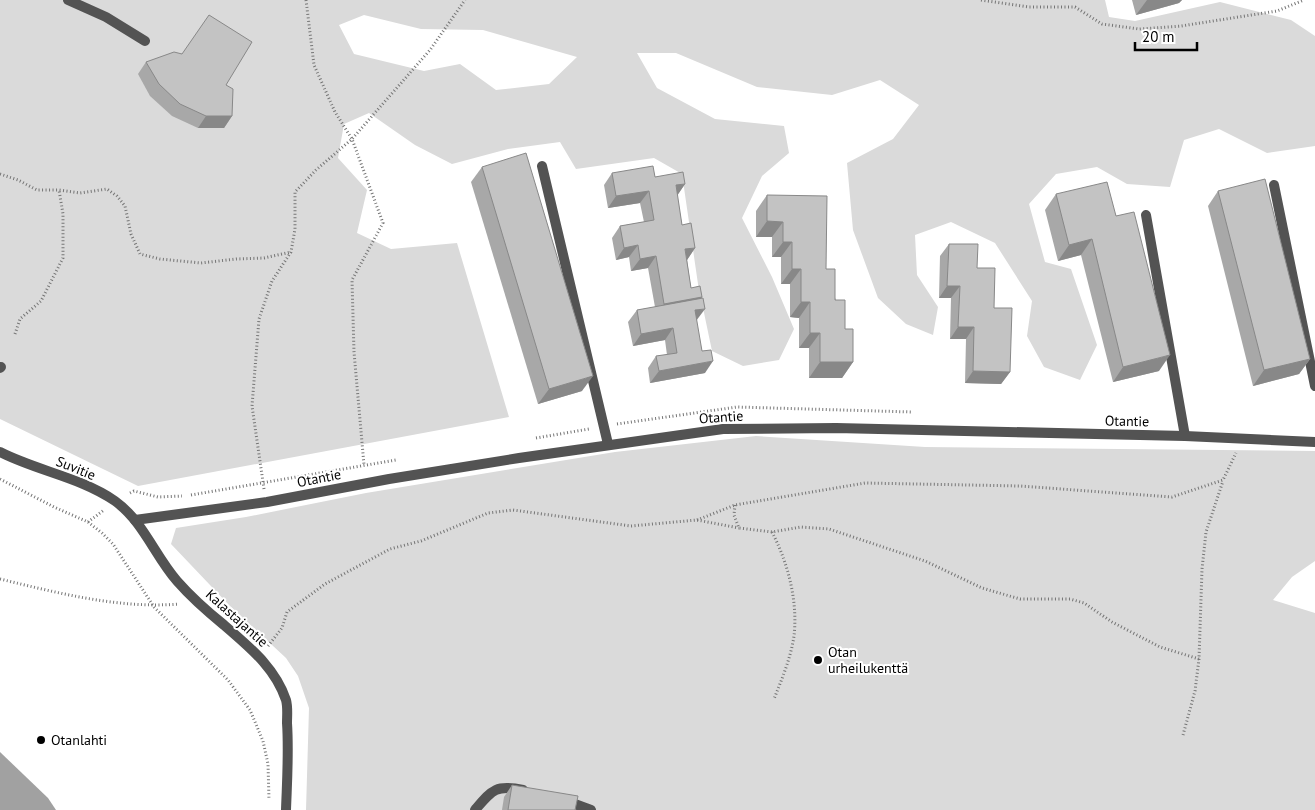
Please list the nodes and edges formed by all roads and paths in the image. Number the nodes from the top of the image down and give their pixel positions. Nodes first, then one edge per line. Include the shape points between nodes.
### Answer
1 (68, 0) edge
2 (306, 0) edge
3 (465, 0) edge
4 (981, 0) edge
5 (1304, 0) edge
6 (145, 41) dead end
7 (352, 139) junction
8 (542, 166) dead end
9 (0, 174) edge
10 (1274, 185) dead end
11 (59, 190) junction
12 (1146, 215) dead end
13 (291, 252) junction
14 (14, 334) dead end
15 (1315, 386) edge
16 (1184, 436) junction
17 (1245, 440) junction
18 (1315, 442) edge
19 (608, 444) junction
20 (0, 452) edge
21 (364, 465) dead end
22 (0, 480) edge
23 (1223, 480) junction
24 (267, 502) junction
25 (735, 505) junction
26 (135, 520) junction
27 (697, 520) junction
28 (739, 528) junction
29 (772, 532) junction
30 (0, 580) edge
31 (154, 606) junction
32 (260, 656) junction
33 (1199, 659) junction
34 (774, 699) dead end
35 (1183, 735) dead end
36 (537, 793) edge
37 (554, 797) edge
38 (269, 802) dead end
39 (286, 810) edge
40 (475, 810) edge
41 (591, 810) edge

1 - 6 street via 106,17
2 - 7 path via 314,65 335,112
3 - 7 path via 430,50
4 - 5 path via 1029,7 1075,7 1102,24 1139,30 1277,11
7 - 13 path via 295,192
7 - 21 path via 383,223 352,280 354,352
8 - 19 street
9 - 11 path via 38,190
10 - 15 street
11 - 13 path via 80,194 107,189 117,196 125,206 131,234 140,254 201,263 264,258
11 - 14 path via 63,214 63,258 41,301 20,319
12 - 16 street
13 - 24 path via 272,281 259,319 252,406
16 - 17 street, Otantie
16 - 19 street, Otantie via 836,428 723,429
17 - 18 street, Otantie
17 - 23 path
19 - 24 street, Otantie
20 - 26 street, Suvitie via 93,489 115,501
22 - 31 path via 88,522 112,544
23 - 25 path via 1172,497 1020,486 865,482
23 - 33 path via 1206,532
24 - 26 street, Otantie
25 - 27 path
25 - 28 path via 734,514
26 - 32 street, Kalastajantie via 164,566 182,586
27 - 28 path
27 - 32 path via 631,526 513,510 488,513 421,541 390,549 325,584 287,612 282,628
28 - 29 path
29 - 33 path via 801,527 829,529 925,561 982,588 1020,599 1070,599 1084,603 1160,647
29 - 34 path via 783,554 796,612 794,638
30 - 31 path via 112,603
31 - 38 path via 228,680 250,710 263,741 268,764
32 - 39 street, Kalastajantie via 275,676 286,701
33 - 35 path via 1195,691
36 - 40 street via 506,787 492,790
37 - 41 street

